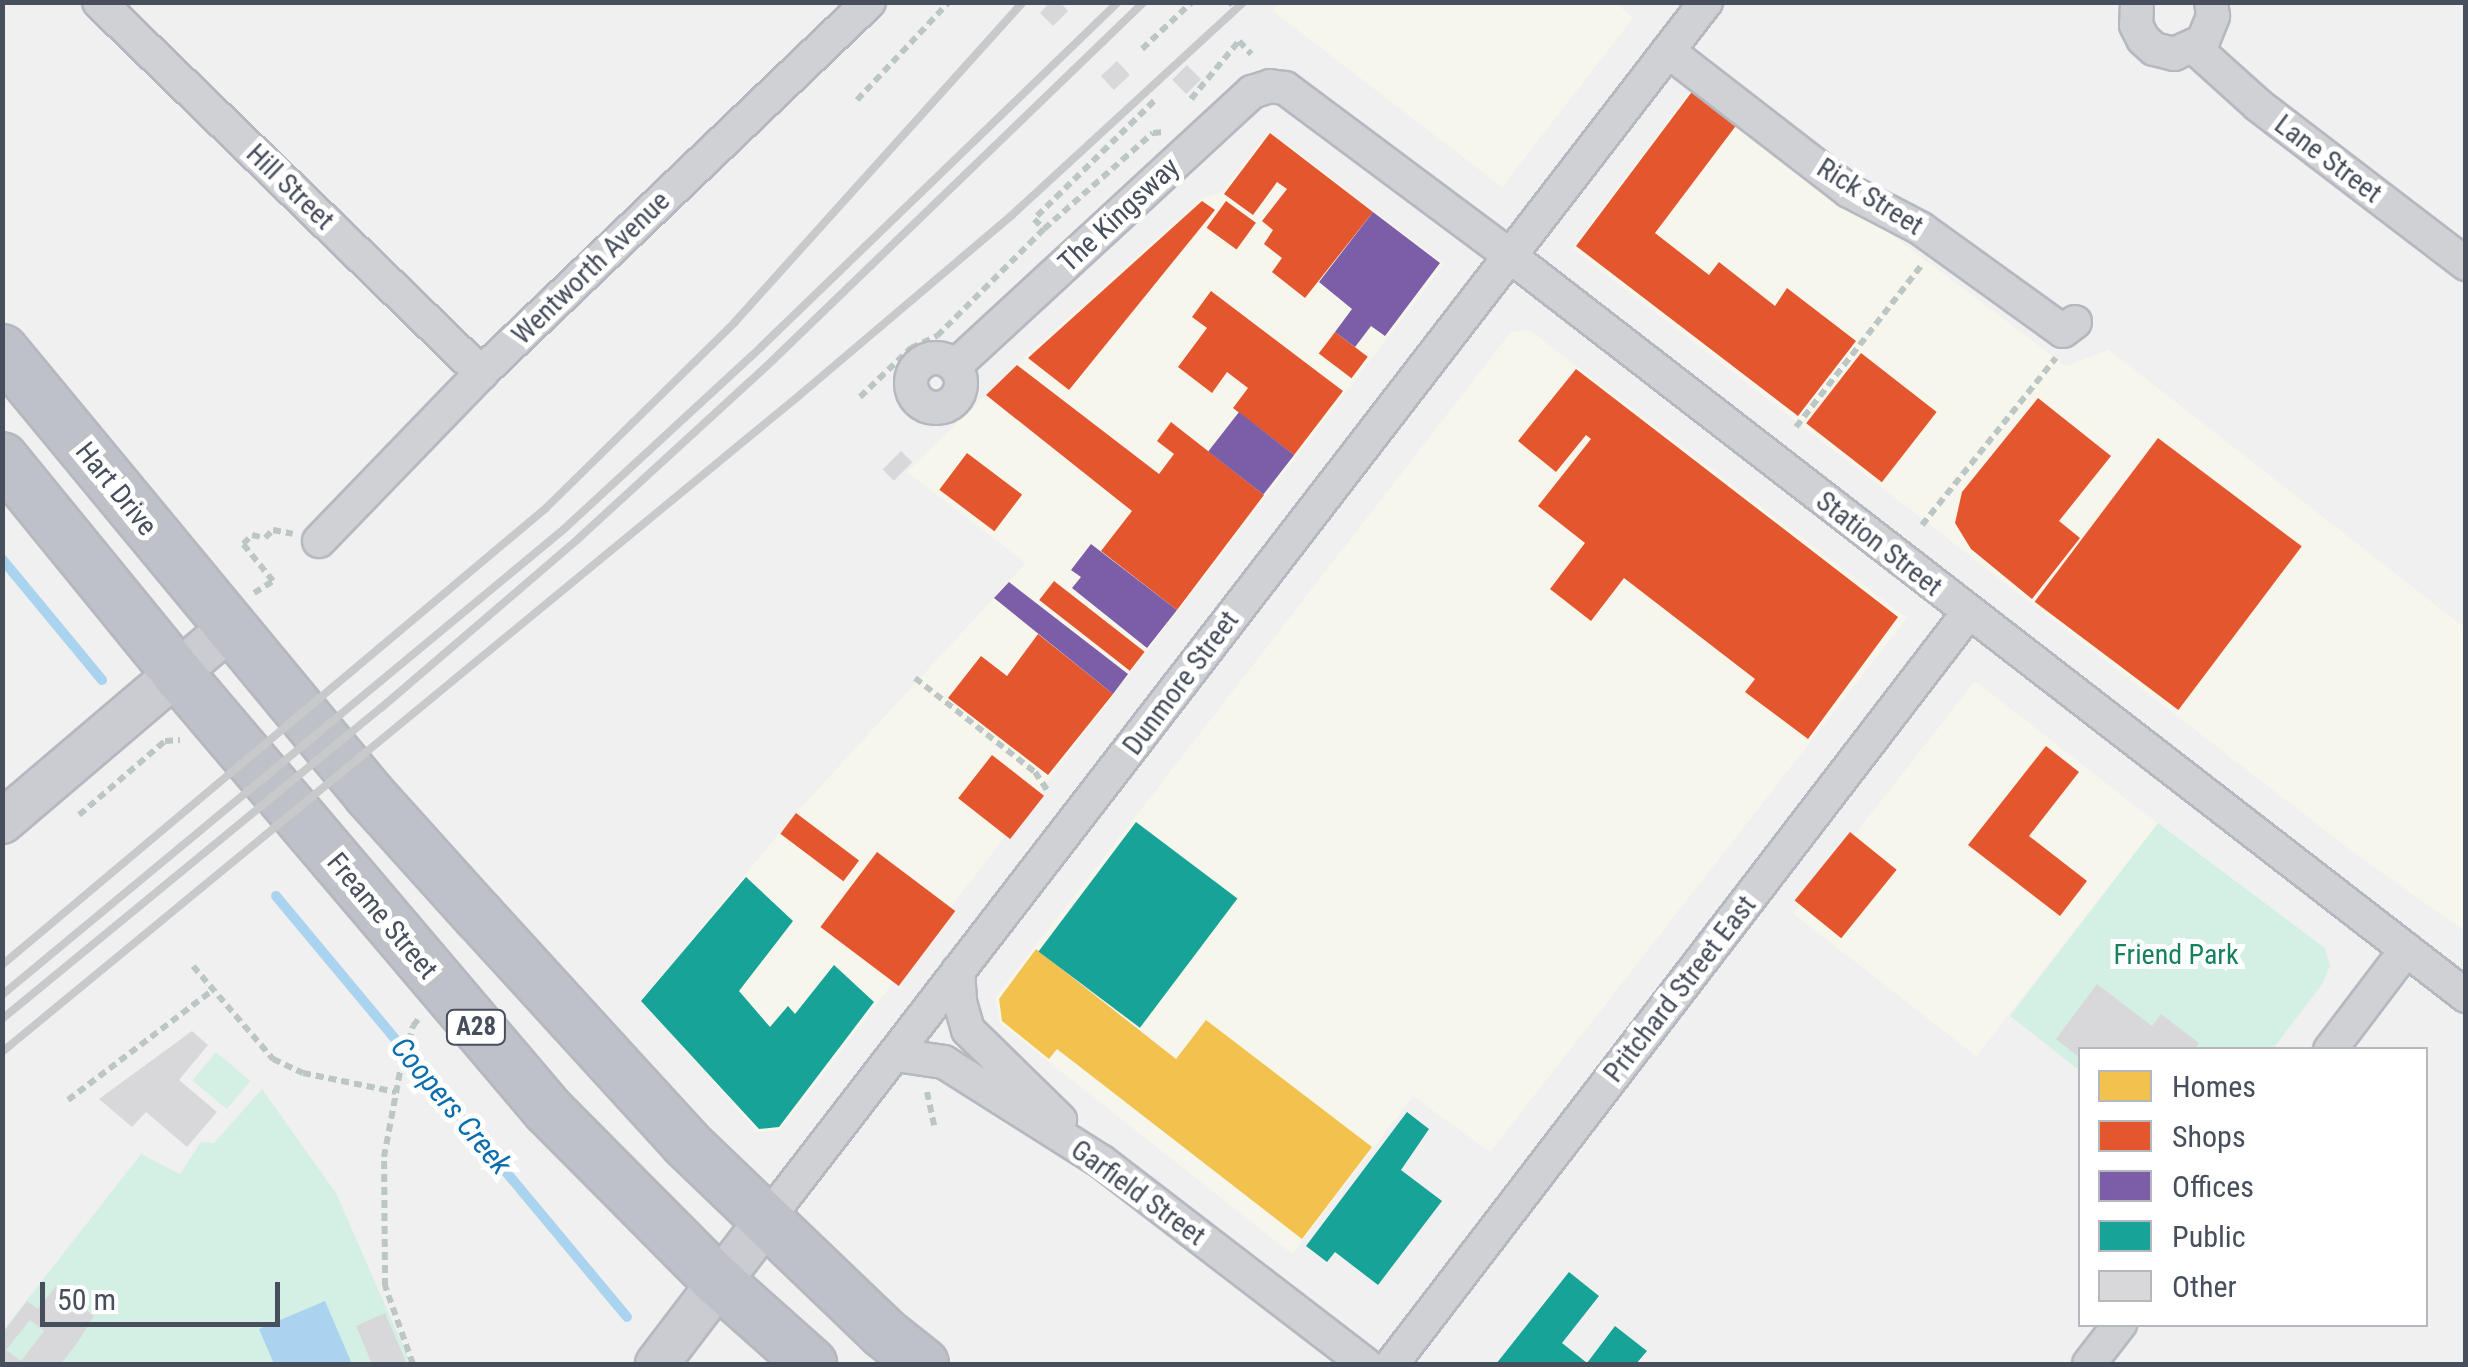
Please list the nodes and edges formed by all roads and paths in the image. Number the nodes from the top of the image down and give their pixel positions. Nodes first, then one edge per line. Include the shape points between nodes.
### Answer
1 (99, 2) edge
2 (869, 2) edge
3 (949, 2) edge
4 (1192, 2) edge
5 (1706, 2) edge
6 (2137, 2) edge
7 (2211, 2) edge
8 (2195, 48) junction
9 (1142, 50) dead end
10 (1668, 51) junction
11 (1251, 54) dead end
12 (1292, 92) joint
13 (1191, 99) dead end
14 (858, 100) dead end
15 (1154, 102) dead end
16 (1034, 218) dead end
17 (1044, 229) dead end
18 (1940, 242) junction
19 (1510, 256) junction
20 (2466, 264) edge
21 (2071, 334) joint
22 (2, 350) edge
23 (955, 366) dead end
24 (481, 373) junction
25 (860, 397) dead end
26 (1796, 427) dead end
27 (2, 458) edge
28 (1922, 525) dead end
29 (319, 541) joint
30 (239, 610) junction
31 (1968, 613) junction
32 (178, 674) junction
33 (915, 678) dead end
34 (183, 739) dead end
35 (1050, 793) dead end
36 (79, 815) dead end
37 (2, 822) edge
38 (2406, 950) junction
39 (193, 966) dead end
40 (958, 971) junction
41 (212, 990) junction
42 (2466, 996) edge
43 (413, 1026) dead end
44 (2332, 1047) edge
45 (894, 1056) junction
46 (396, 1092) junction
47 (927, 1092) dead end
48 (68, 1100) dead end
49 (934, 1126) dead end
50 (1102, 1162) junction
51 (765, 1222) junction
52 (718, 1281) junction
53 (2118, 1327) edge
54 (414, 1364) edge
55 (657, 1364) edge
56 (811, 1364) edge
57 (923, 1364) edge
58 (1365, 1364) edge
59 (1392, 1364) edge
60 (2089, 1364) edge

1 - 24 street, Hill Street
2 - 24 street, Wentworth Avenue
3 - 14 path
4 - 9 path
5 - 10 street, Dunmore Street
6 - 8 street via 2136,25 2154,49 2174,54
7 - 8 street via 2209,32
8 - 20 street, Lane Street via 2258,105
10 - 18 street, Rick Street via 1849,191
10 - 19 street, Dunmore Street
11 - 13 path, bridge via 1239,41
12 - 19 street, Station Street
12 - 23 street, The Kingsway via 1270,86 1252,92
15 - 16 path
17 - 25 path via 937,336 911,348
18 - 21 street, Rick Street
18 - 26 path
19 - 31 street, Station Street
19 - 40 street, Dunmore Street
21 - 28 path
22 - 30 highway, Hart Drive / A28
24 - 29 street, Wentworth Avenue
27 - 32 highway, A28
29 - 30 path via 273,530 265,538 252,535 243,544 273,580
30 - 32 main road
30 - 51 highway, A28 via 393,821
31 - 38 street, Station Street
31 - 59 street, Pritchard Street East
32 - 37 main road
32 - 52 highway, Freame Street / A28 via 548,1110
33 - 35 path via 1036,772
34 - 36 path via 165,742
38 - 42 street, Station Street
38 - 44 street
39 - 41 path
40 - 45 street, Dunmore Street
40 - 50 street via 968,1030
41 - 46 path via 273,1059 303,1073
41 - 48 path
43 - 46 path
45 - 50 street, Garfield Street via 944,1062
45 - 51 street, Dunmore Street
46 - 54 path via 384,1156 384,1286
47 - 49 path
50 - 58 street, Garfield Street
51 - 52 main road, Dunmore Street
51 - 57 highway, A28
52 - 55 main road, Dunmore Street
52 - 56 highway, A28
53 - 60 street

